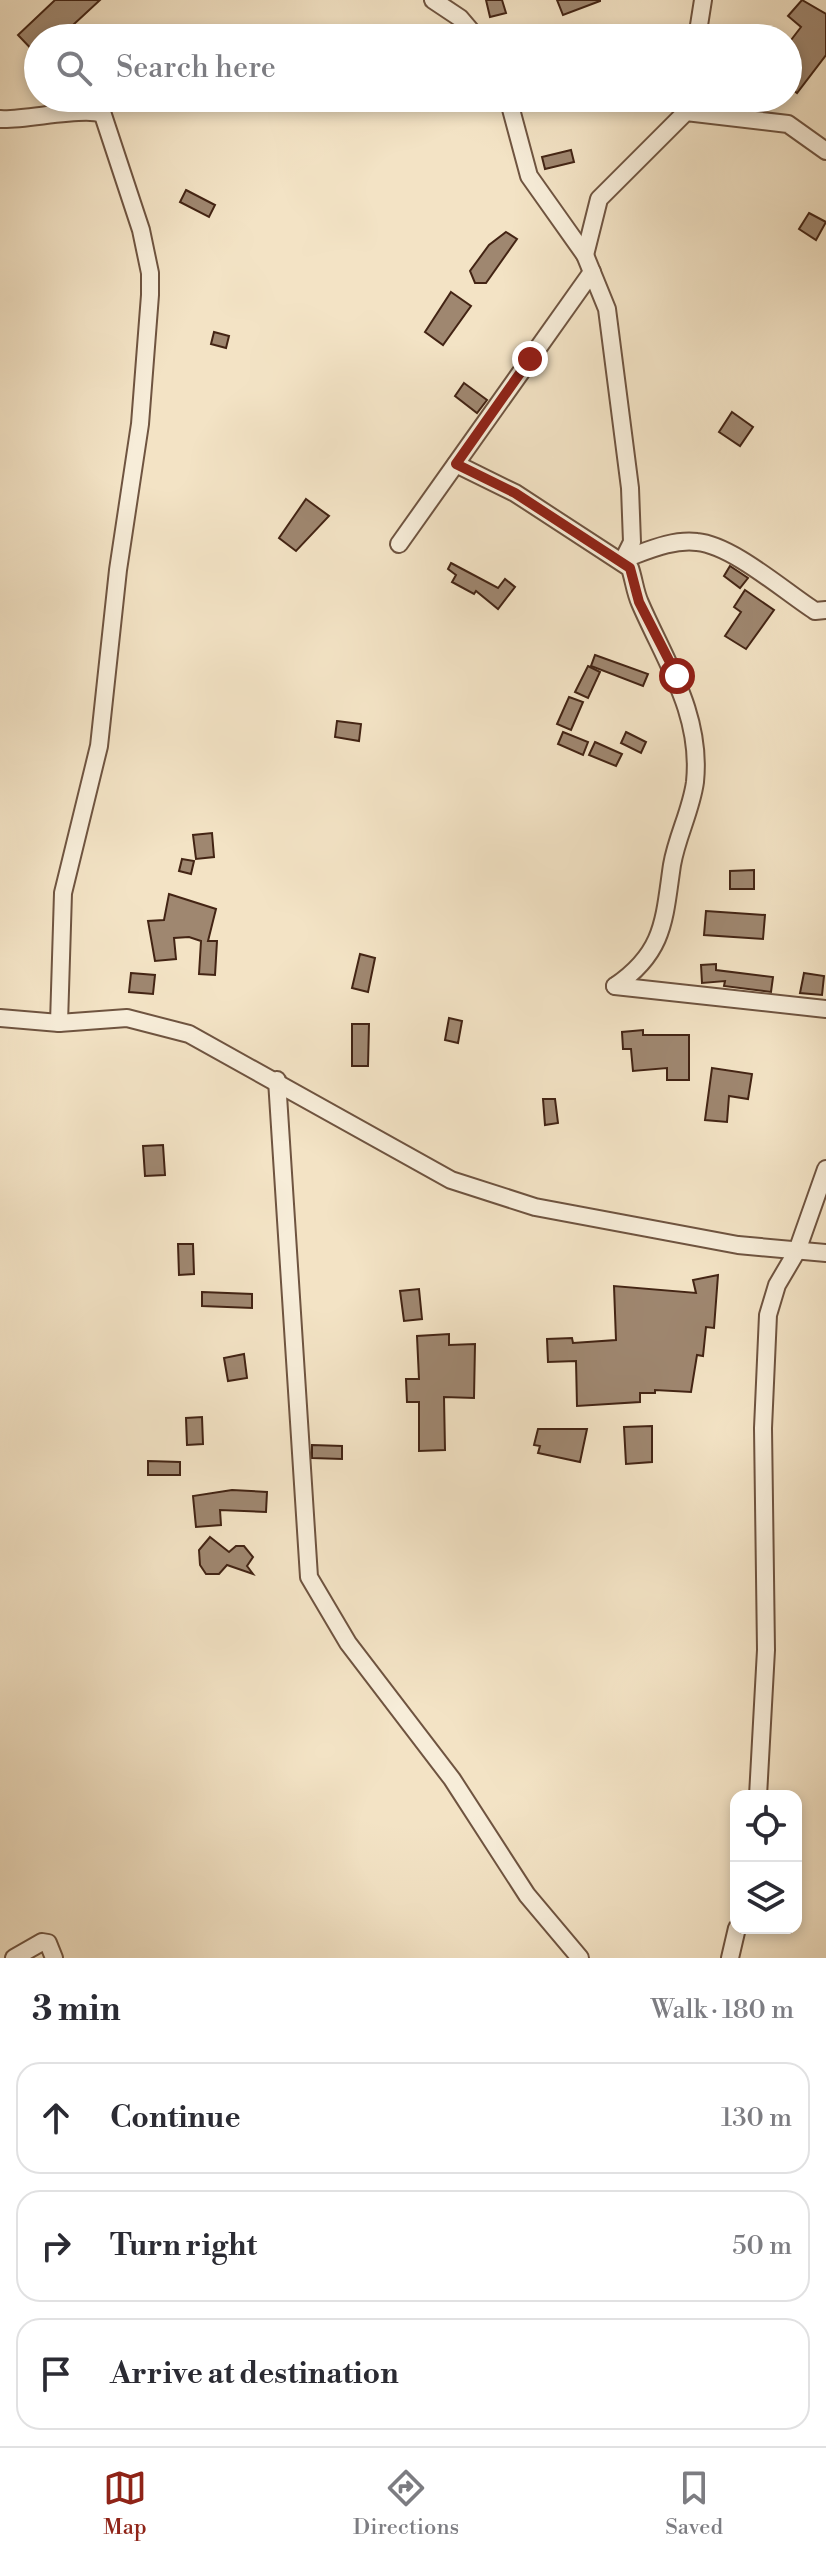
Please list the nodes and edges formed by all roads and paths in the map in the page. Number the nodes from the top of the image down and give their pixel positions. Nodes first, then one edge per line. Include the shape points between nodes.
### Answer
1 (433, 0) edge
2 (703, 0) edge
3 (465, 24) edge
4 (699, 24) edge
5 (74, 112) edge
6 (96, 112) edge
7 (512, 112) edge
8 (678, 112) edge
9 (722, 112) edge
10 (0, 119) edge
11 (826, 151) edge
12 (585, 255) junction
13 (592, 272) junction
14 (456, 464) junction
15 (399, 544) dead end
16 (623, 560) junction
17 (826, 610) edge
18 (826, 1009) edge
19 (0, 1018) edge
20 (59, 1023) junction
21 (277, 1080) junction
22 (826, 1169) edge
23 (797, 1251) junction
24 (826, 1253) edge
25 (758, 1790) edge
26 (736, 1934) edge
27 (14, 1958) edge
28 (54, 1958) edge
29 (580, 1958) edge
30 (730, 1958) edge

1 - 3 street
2 - 4 street
5 - 10 street
6 - 20 street via 103,115 130,189 150,273 140,424 99,746 63,893
7 - 12 street via 529,176
8 - 12 street via 599,199
9 - 11 street via 788,124
12 - 13 street
13 - 14 street
13 - 16 street via 607,309 630,488 632,542
14 - 15 street
14 - 16 street via 515,493
16 - 17 street via 661,545 698,541 726,551 815,611
16 - 18 street via 677,676 693,744 695,780 660,935 634,973 615,986
19 - 20 street
20 - 21 street via 127,1018 189,1034
21 - 23 street via 382,1143 465,1184 535,1207
21 - 29 street via 309,1577 348,1643 452,1779 527,1895
22 - 23 street
23 - 24 street
23 - 25 street via 777,1285 768,1315 763,1428 766,1650
26 - 30 street
27 - 28 street via 42,1942 48,1943

